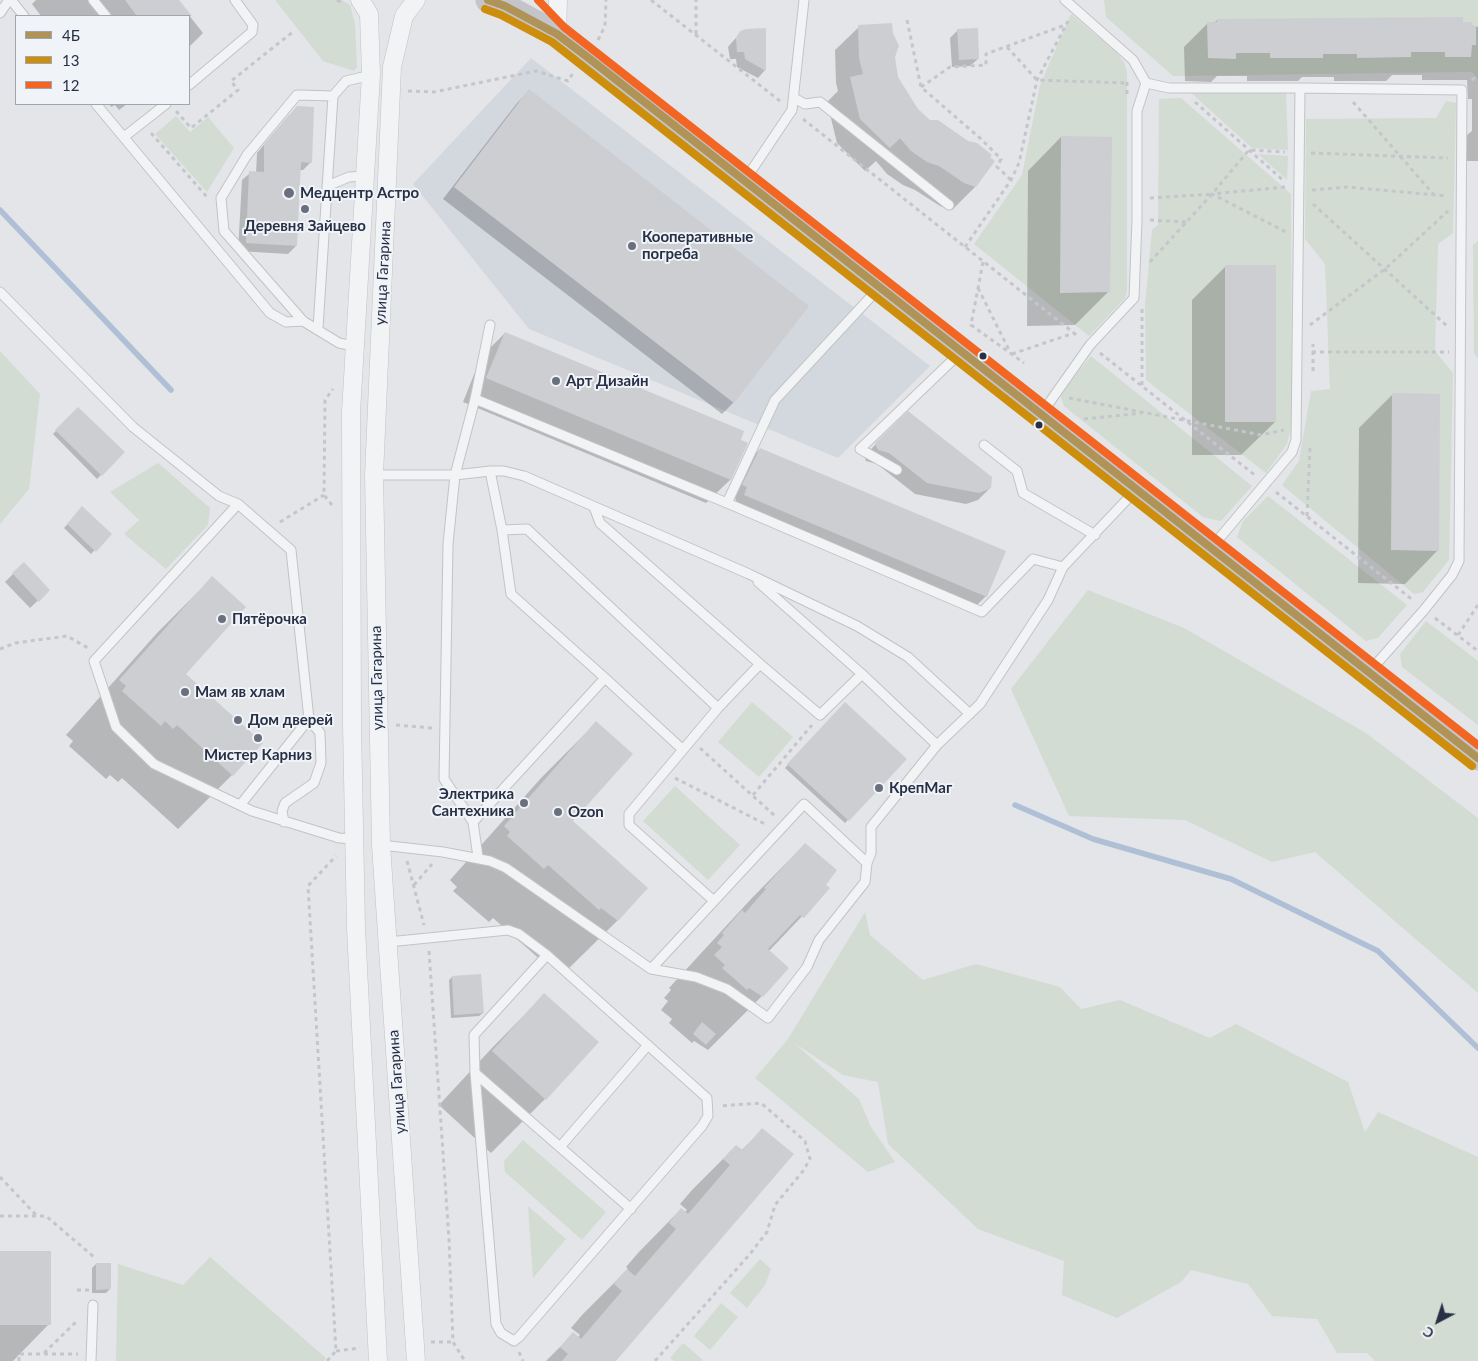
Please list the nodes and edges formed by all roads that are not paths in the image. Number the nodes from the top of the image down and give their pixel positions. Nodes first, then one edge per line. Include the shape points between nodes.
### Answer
1 (10, 0) edge
2 (93, 0) edge
3 (235, 0) edge
4 (416, 0) edge
5 (488, 0) edge
6 (524, 0) edge
7 (558, 0) edge
8 (804, 0) edge
9 (1065, 0) edge
10 (353, 3) edge
11 (0, 13) edge
12 (23, 15) edge
13 (105, 15) edge
14 (557, 34) junction
15 (371, 76) junction
16 (1146, 83) junction
17 (190, 84) edge
18 (1300, 88) junction
19 (333, 96) junction
20 (794, 98) junction
21 (97, 105) edge
22 (165, 105) edge
23 (124, 137) junction
24 (364, 176) junction
25 (744, 180) junction
26 (327, 186) junction
27 (949, 205) dead end
28 (880, 286) junction
29 (0, 292) edge
30 (303, 321) junction
31 (490, 325) dead end
32 (318, 328) junction
33 (354, 346) junction
34 (962, 351) junction
35 (474, 399) junction
36 (1041, 413) junction
37 (984, 445) dead end
38 (897, 470) dead end
39 (490, 471) junction
40 (374, 475) junction
41 (456, 475) junction
42 (1137, 488) junction
43 (727, 503) junction
44 (238, 504) junction
45 (594, 507) junction
46 (502, 530) junction
47 (1095, 536) junction
48 (1212, 547) junction
49 (1062, 568) junction
50 (750, 574) junction
51 (760, 664) junction
52 (1368, 673) junction
53 (862, 674) junction
54 (605, 678) junction
55 (718, 708) junction
56 (970, 714) junction
57 (309, 719) junction
58 (937, 745) junction
59 (682, 749) junction
60 (1478, 758) edge
61 (240, 804) junction
62 (284, 822) junction
63 (472, 822) junction
64 (347, 838) junction
65 (381, 845) junction
66 (478, 857) junction
67 (867, 863) junction
68 (714, 901) junction
69 (388, 942) junction
70 (547, 955) junction
71 (651, 969) junction
72 (648, 1045) junction
73 (475, 1073) junction
74 (560, 1147) junction
75 (631, 1209) junction
76 (93, 1305) dead end
77 (91, 1357) edge
78 (378, 1361) edge
79 (416, 1361) edge

1 - 11 lane
1 - 12 lane
2 - 13 lane
3 - 17 lane via 253,25 252,32
4 - 40 street, улица Гагарина via 404,16 392,67
5 - 14 main road
6 - 14 main road
7 - 14 street
8 - 20 lane
9 - 16 lane via 1133,60
10 - 15 street, улица Гагарина via 369,14
14 - 25 main road
15 - 19 lane via 346,81
15 - 24 street, улица Гагарина
16 - 18 lane via 1180,88
16 - 36 lane via 1137,110 1134,298 1090,345
18 - 48 lane via 1296,440 1292,452
18 - 52 lane via 1462,90 1459,561 1424,610
19 - 26 lane
19 - 30 lane via 297,95 247,155 221,198 224,232
20 - 25 lane via 792,110
20 - 27 lane via 805,104 820,102
21 - 23 lane
22 - 23 lane
23 - 30 lane via 270,313 286,322
24 - 26 lane via 349,177
24 - 33 street, улица Гагарина
25 - 28 main road
26 - 32 lane
28 - 34 main road
28 - 43 lane via 775,400
29 - 44 lane via 133,427 219,496
30 - 32 lane
31 - 35 lane
32 - 33 lane via 339,343
33 - 64 street, улица Гагарина
34 - 36 main road
34 - 38 lane via 860,449
35 - 41 lane
35 - 43 lane
36 - 42 main road
37 - 47 lane via 1017,471 1024,493
39 - 41 lane
39 - 45 lane via 524,476
39 - 46 lane
40 - 41 lane
40 - 65 street, улица Гагарина
41 - 63 lane via 448,544 444,779
42 - 47 lane
42 - 48 main road
43 - 49 lane via 982,612 1033,560
44 - 57 lane via 291,550
44 - 61 lane via 94,661 116,727 154,764
45 - 50 lane
45 - 51 lane via 600,523
46 - 54 lane via 511,594
46 - 55 lane via 527,529
47 - 49 lane
48 - 52 main road
49 - 56 lane via 1048,600 980,704
50 - 53 lane
50 - 56 lane via 857,626 908,657
51 - 53 lane via 820,715
51 - 55 lane
52 - 60 main road
53 - 58 lane
54 - 59 lane
54 - 63 lane
55 - 59 lane
56 - 58 lane
57 - 61 lane
57 - 62 lane via 320,733 320,764 314,783 285,803 282,811
58 - 67 lane via 871,827 871,852
59 - 68 lane via 629,814 629,825
61 - 62 lane
62 - 64 lane
63 - 66 lane
64 - 78 street, улица Гагарина via 356,928
65 - 66 lane
65 - 69 street, улица Гагарина
66 - 71 lane via 506,868
67 - 68 lane via 804,804
67 - 71 lane via 865,882 819,940 807,967 768,1018 727,989 696,977
68 - 71 lane
69 - 70 lane via 508,930 532,942
69 - 79 street, улица Гагарина
70 - 72 lane
70 - 73 lane via 474,1036
72 - 74 lane
72 - 75 lane via 706,1098 709,1107 702,1126
73 - 74 lane
73 - 75 lane via 496,1324 501,1333 514,1340 519,1337
74 - 75 lane
76 - 77 lane

